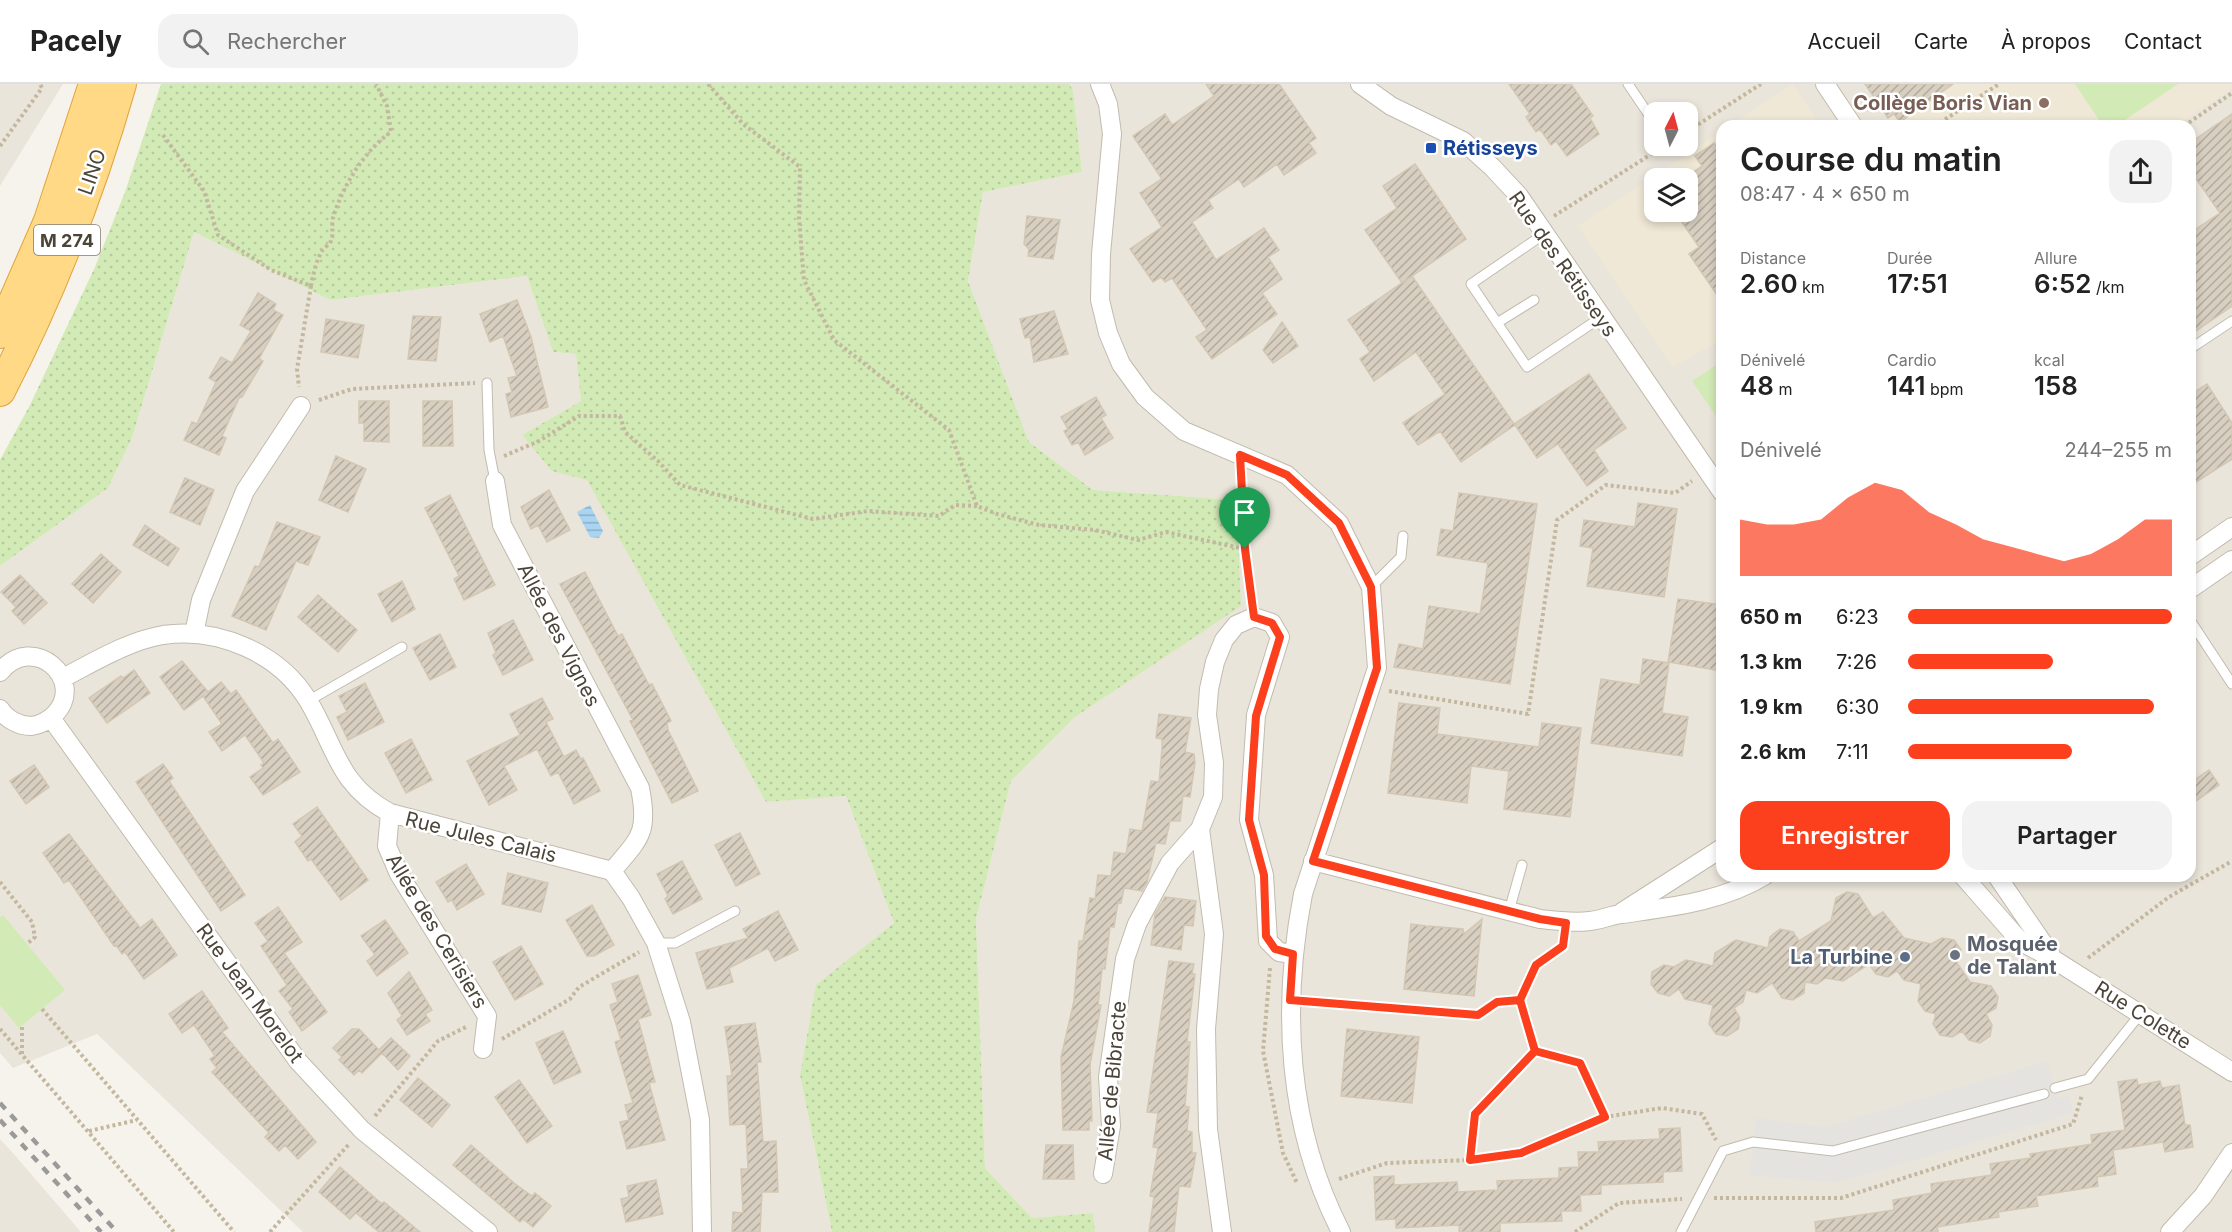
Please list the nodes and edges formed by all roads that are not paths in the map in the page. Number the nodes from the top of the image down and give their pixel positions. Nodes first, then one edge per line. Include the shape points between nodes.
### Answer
1 (94, 84) edge
2 (121, 84) edge
3 (1100, 84) edge
4 (1360, 84) edge
5 (1628, 84) edge
6 (1825, 84) edge
7 (1644, 108) edge
8 (1849, 120) edge
9 (1541, 230) junction
10 (1534, 300) dead end
11 (1600, 318) junction
12 (2232, 321) edge
13 (1497, 323) junction
14 (0, 333) edge
15 (2196, 345) edge
16 (487, 383) road end
17 (0, 391) edge
18 (301, 406) road end
19 (495, 481) joint
20 (1716, 484) edge
21 (2232, 527) edge
22 (1403, 536) dead end
23 (2196, 552) edge
24 (2232, 560) edge
25 (2196, 585) edge
26 (1371, 587) junction
27 (2196, 629) edge
28 (194, 634) junction
29 (402, 647) dead end
30 (0, 672) edge
31 (63, 678) junction
32 (2232, 684) edge
33 (308, 701) junction
34 (0, 709) edge
35 (51, 718) junction
36 (390, 813) junction
37 (1200, 829) junction
38 (1716, 852) edge
39 (1313, 861) junction
40 (1522, 865) dead end
41 (612, 872) junction
42 (1754, 882) edge
43 (1968, 882) edge
44 (2001, 882) edge
45 (735, 910) dead end
46 (1509, 911) junction
47 (1618, 914) junction
48 (656, 943) junction
49 (1293, 954) junction
50 (2053, 959) junction
51 (2141, 1013) junction
52 (483, 1049) road end
53 (2232, 1072) edge
54 (2055, 1088) dead end
55 (2044, 1094) dead end
56 (2232, 1153) edge
57 (1103, 1174) dead end
58 (1220, 1224) edge
59 (488, 1232) edge
60 (702, 1232) edge
61 (1341, 1232) edge
62 (1682, 1232) edge
63 (2170, 1232) edge

1 - 14 highway, LINO / M 274 via 49,221
2 - 17 highway, LINO / M 274 via 75,220
3 - 26 street via 1108,104 1112,134 1099,279 1107,333 1121,364 1159,411 1184,431 1287,475 1339,523
4 - 9 street, Rue des Rétisseys via 1391,106 1462,141 1519,196
5 - 7 lane
6 - 8 street
9 - 11 street, Rue des Rétisseys
9 - 13 lane via 1471,285
10 - 13 lane
11 - 13 lane via 1527,367
11 - 20 street, Rue des Rétisseys
12 - 15 lane
16 - 19 lane, Allée des Vignes
18 - 28 street via 245,491 201,600
19 - 41 street, Allée des Vignes via 502,525 640,788 645,810 642,836
21 - 23 street
22 - 26 lane via 1401,557
24 - 25 street
26 - 39 street via 1377,668
27 - 32 lane
28 - 31 street, Rue Jules Calais via 163,635 131,644
28 - 33 street, Rue Jules Calais via 237,642 266,657
29 - 33 lane
30 - 31 street via 18,657 39,656 49,661
31 - 35 street via 64,700
33 - 36 street, Rue Jules Calais via 353,786
34 - 35 street via 20,724 42,723
35 - 59 street, Rue Jean Morelot via 298,1061 362,1130
36 - 41 street, Rue Jules Calais
36 - 52 street, Allée des Cerisiers via 387,846 399,874 487,1016
37 - 49 street, Allée de Bibracte via 1213,797 1215,780 1207,715 1212,675 1229,632 1254,617 1272,623 1280,637 1256,716 1250,829 1264,875 1268,941 1280,951
37 - 57 street, Allée de Bibracte via 1170,863 1137,924 1125,959 1108,1077 1111,1126
37 - 58 street via 1214,934 1206,1040 1208,1129
38 - 47 street
39 - 46 street
39 - 49 street
40 - 46 lane
41 - 48 street
42 - 47 street via 1697,902
43 - 50 street, Rue Colette via 2020,941
44 - 50 street, Rue Colette
45 - 48 lane via 675,943
46 - 47 street via 1566,923
48 - 60 street via 681,1022 700,1120
49 - 61 street via 1290,1034 1297,1099 1307,1143
50 - 51 street, Rue Colette
51 - 53 street, Rue Colette
51 - 54 lane via 2088,1078
55 - 62 lane via 1833,1151 1753,1142 1723,1151
56 - 63 street via 2196,1204

